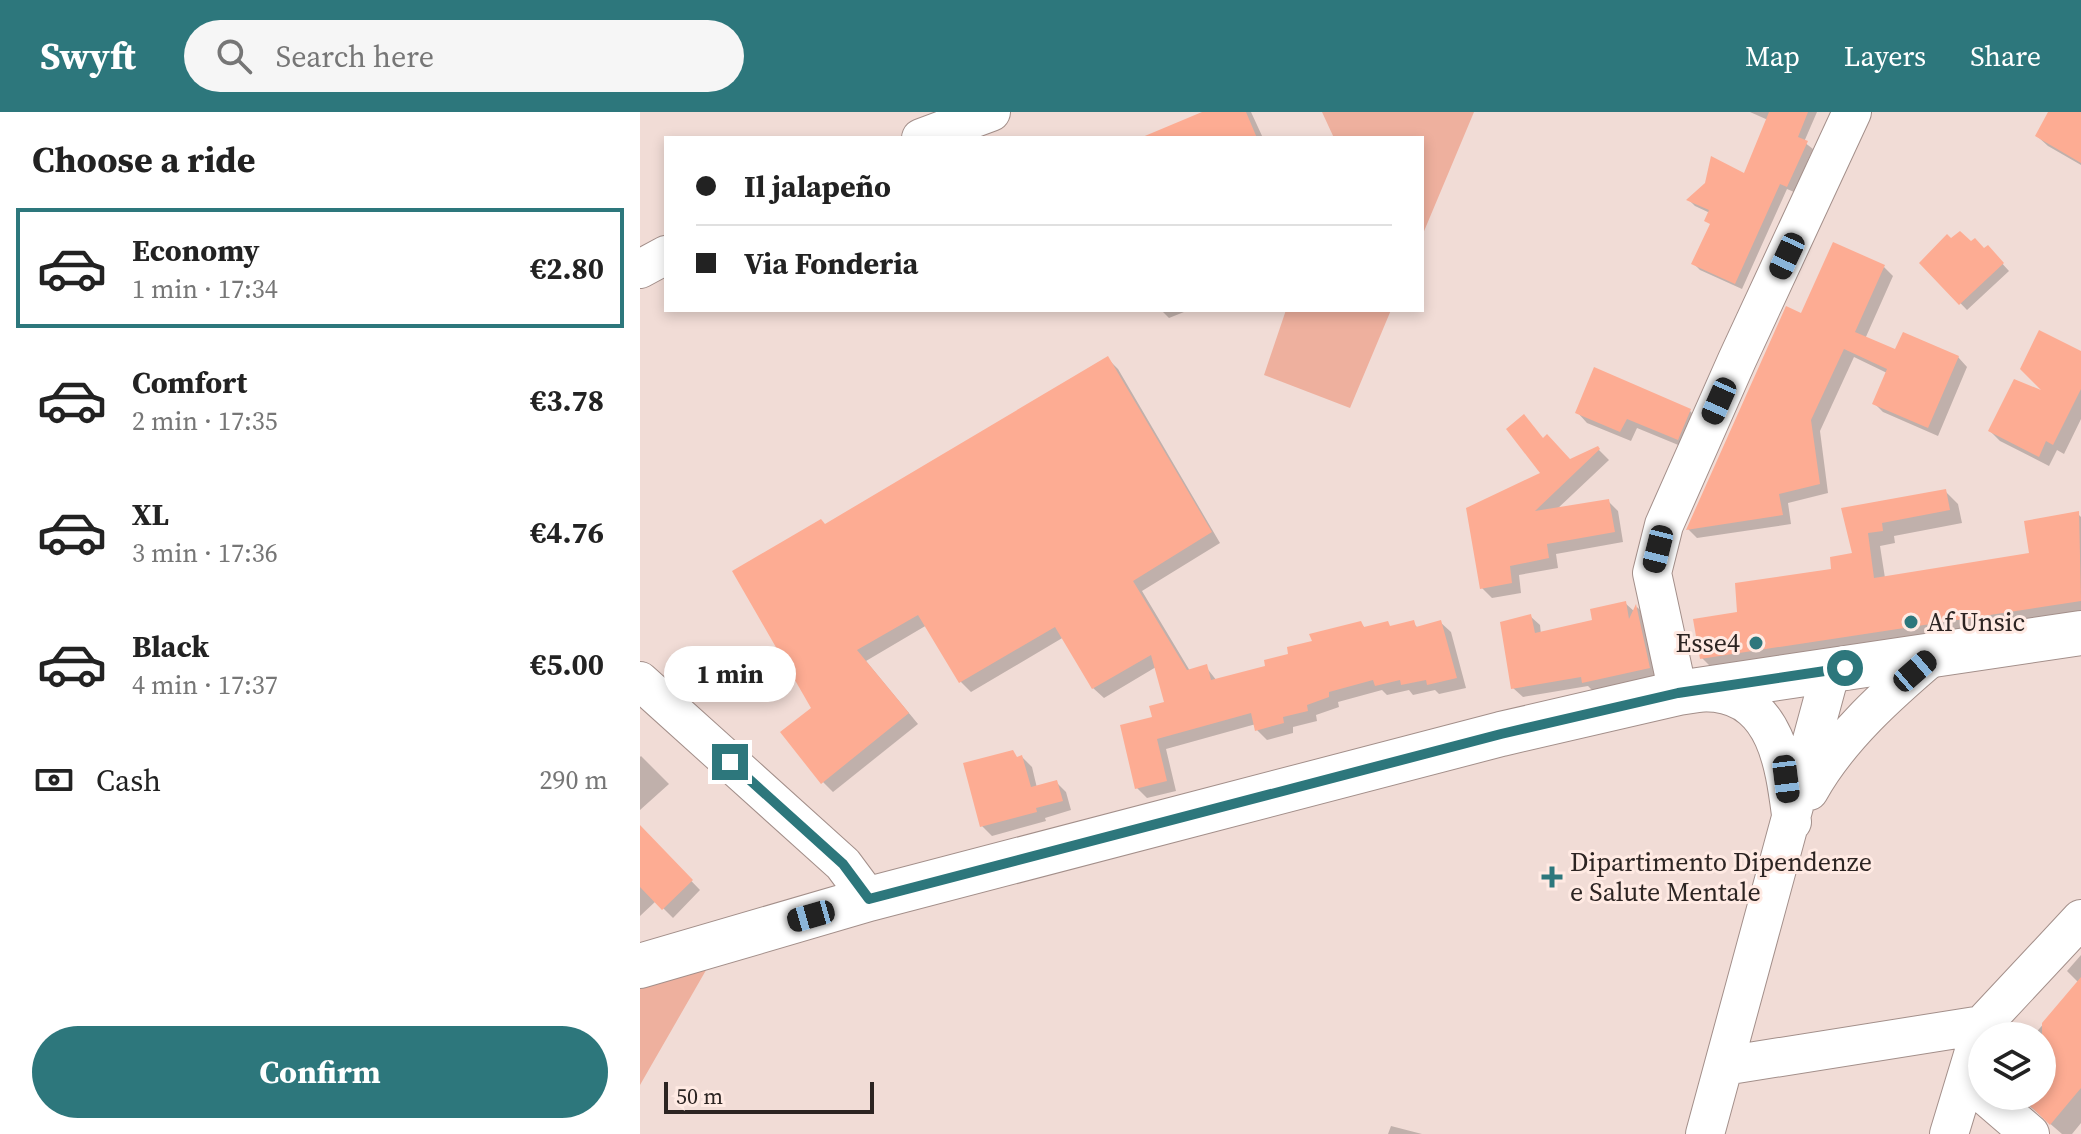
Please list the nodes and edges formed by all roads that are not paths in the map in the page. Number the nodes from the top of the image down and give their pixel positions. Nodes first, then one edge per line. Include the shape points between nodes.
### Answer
1 (991, 112) edge
2 (1852, 112) edge
3 (926, 136) edge
4 (664, 256) edge
5 (640, 269) edge
6 (2081, 633) edge
7 (1936, 653) junction
8 (1831, 670) junction
9 (640, 681) edge
10 (1678, 693) junction
11 (1792, 822) junction
12 (869, 899) junction
13 (2081, 919) edge
14 (640, 966) edge
15 (1985, 1022) edge
16 (1968, 1027) edge
17 (1724, 1066) junction
18 (1968, 1105) edge
19 (2002, 1110) edge
20 (1705, 1134) edge
21 (1949, 1134) edge
22 (2030, 1134) edge

1 - 3 street
2 - 10 street via 1664,525 1652,573
4 - 5 street
6 - 7 main road
7 - 8 main road
7 - 11 street via 1863,721 1815,781
8 - 10 main road
8 - 11 street
9 - 12 street via 843,864
10 - 11 street via 1716,693 1753,707 1779,750
10 - 12 main road
11 - 17 street
12 - 14 main road
13 - 15 street
16 - 17 street
17 - 20 street
18 - 21 street
19 - 22 street

